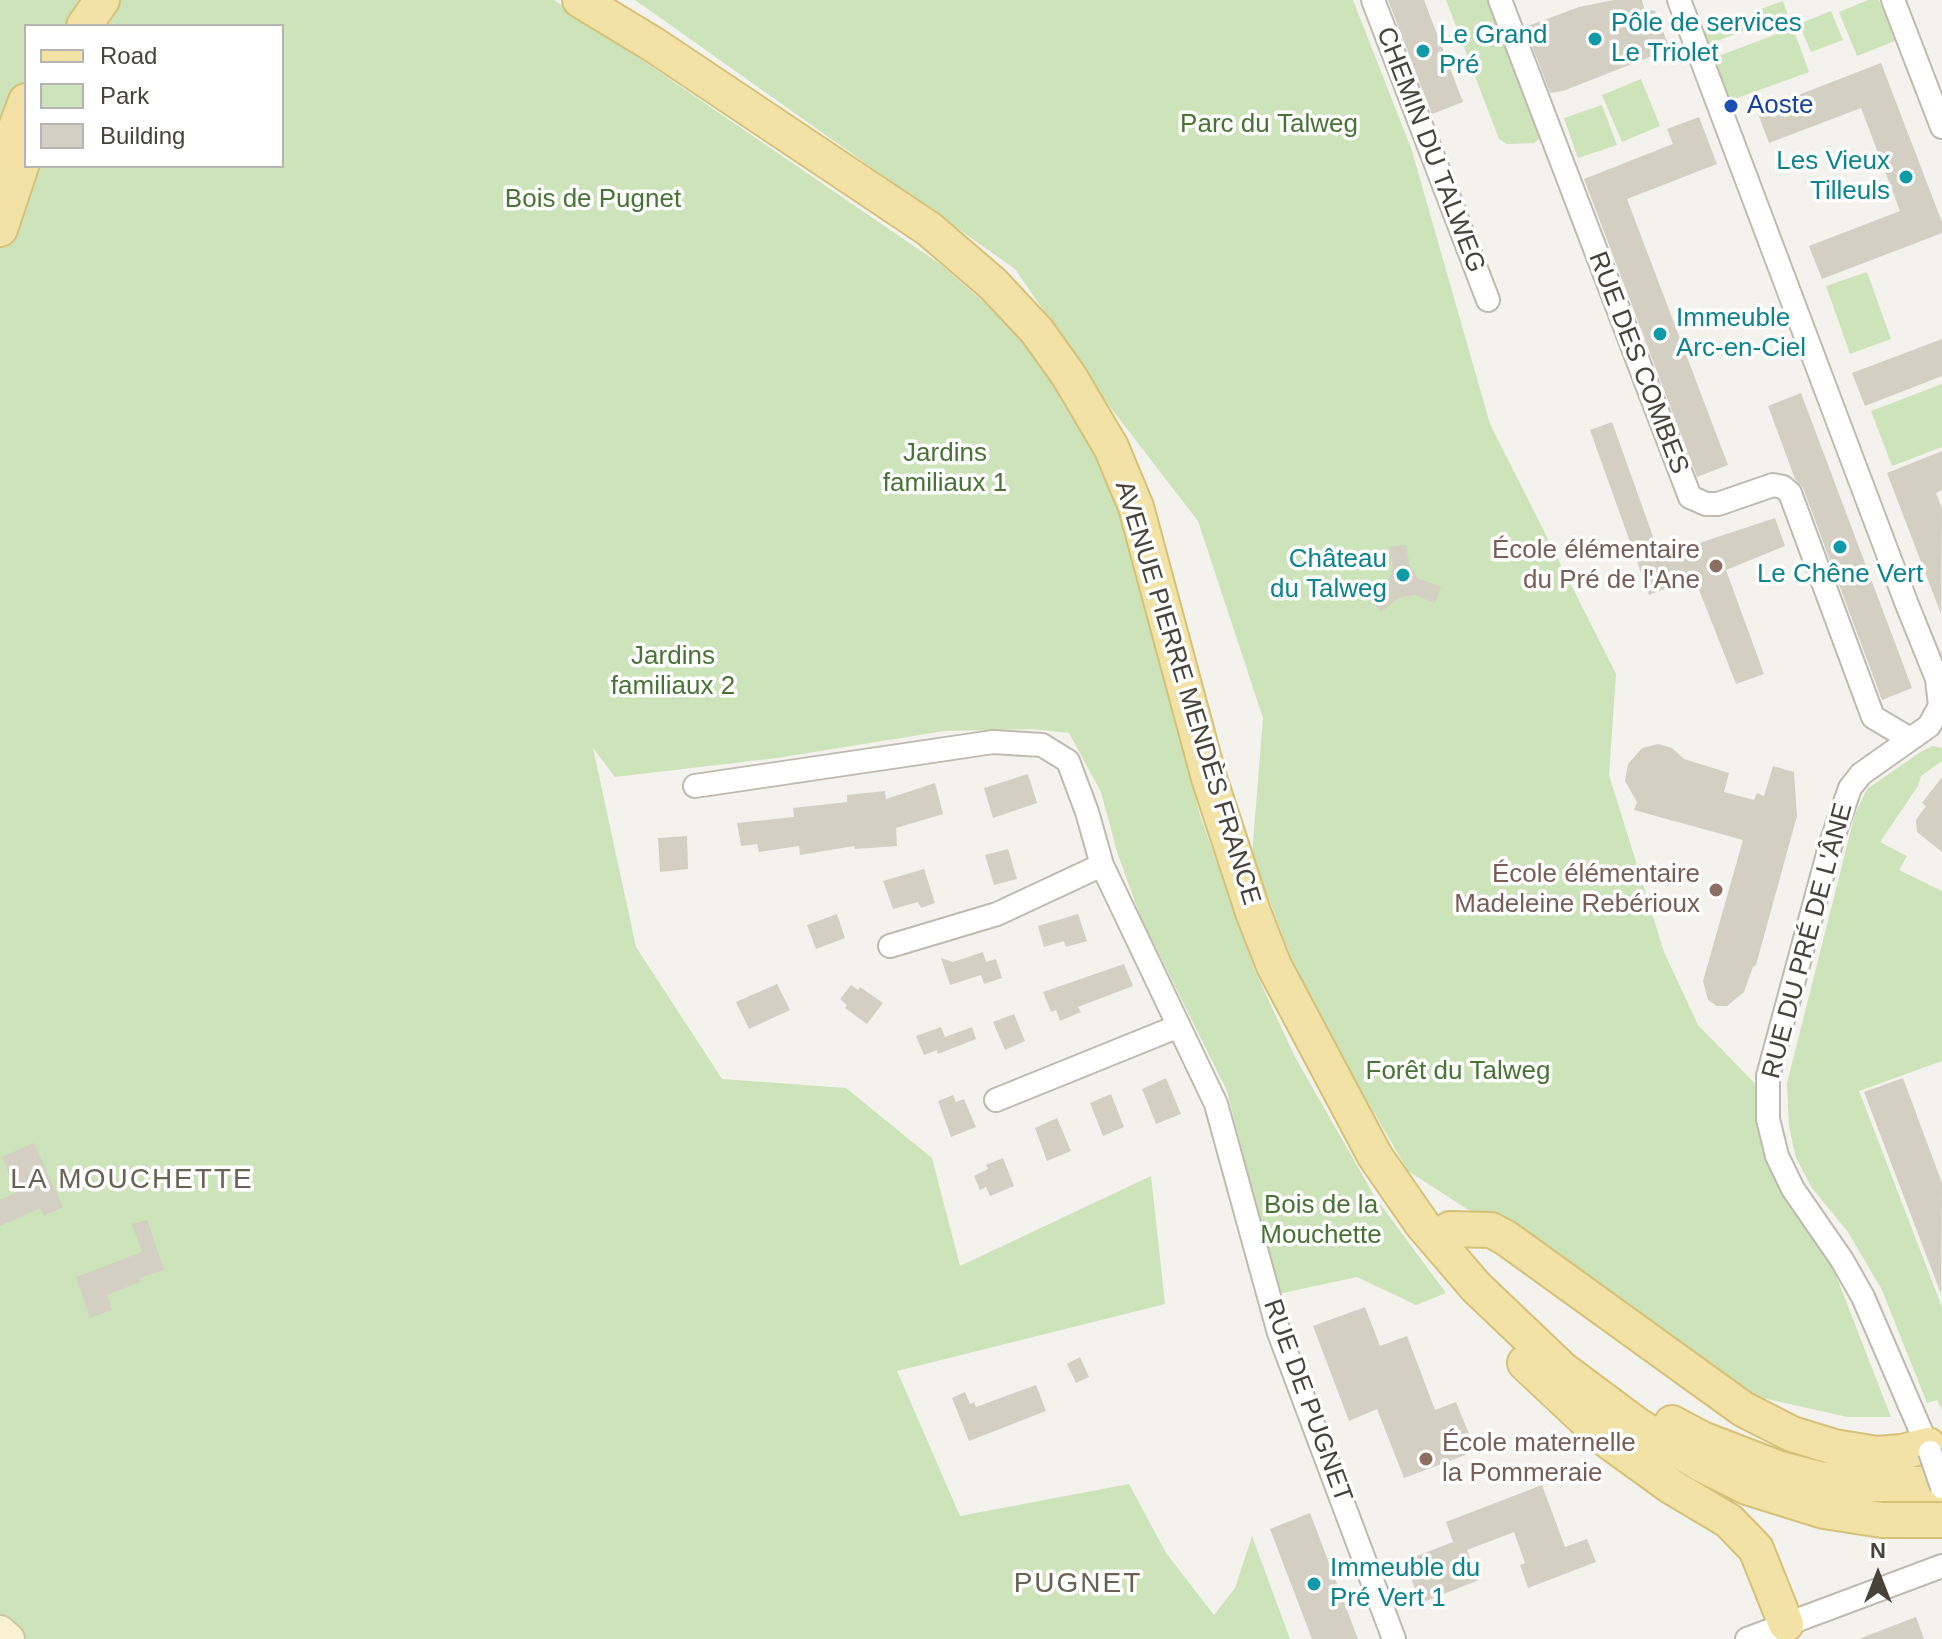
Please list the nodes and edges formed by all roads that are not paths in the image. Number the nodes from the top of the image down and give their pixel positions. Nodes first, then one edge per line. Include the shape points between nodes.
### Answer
1 (79, 0) edge
2 (102, 0) edge
3 (580, 0) edge
4 (606, 0) edge
5 (1373, 0) edge
6 (1501, 0) edge
7 (1679, 0) edge
8 (1893, 0) edge
9 (64, 24) edge
10 (85, 24) edge
11 (654, 45) junction
12 (24, 106) edge
13 (1942, 127) edge
14 (24, 157) edge
15 (0, 170) edge
16 (0, 229) edge
17 (1488, 300) dead end
18 (1941, 708) edge
19 (1910, 739) junction
20 (695, 786) dead end
21 (1102, 865) junction
22 (890, 946) dead end
23 (1179, 1026) junction
24 (996, 1100) dead end
25 (1346, 1103) junction
26 (1450, 1229) junction
27 (1929, 1449) junction
28 (1942, 1486) edge
29 (1942, 1520) edge
30 (1942, 1566) edge
31 (1786, 1624) junction
32 (0, 1631) edge
33 (9, 1639) edge
34 (1394, 1639) edge
35 (1747, 1639) edge

1 - 9 main road
2 - 10 main road
3 - 11 main road, AVENUE PIERRE MENDÈS FRANCE
4 - 11 main road, AVENUE PIERRE MENDÈS FRANCE
5 - 17 street, CHEMIN DU TALWEG
6 - 19 street, RUE DES COMBES via 1690,497 1718,504 1773,485 1790,493 1873,717
7 - 18 street, RUE DU PRÉ DE L'ÂNE via 1937,679
8 - 13 street
11 - 25 main road, AVENUE PIERRE MENDÈS FRANCE via 929,229 993,284 1069,376 1111,447 1136,507 1186,700 1253,912 1274,966
12 - 15 main road
14 - 16 main road
18 - 19 street, RUE DU PRÉ DE L'ÂNE via 1929,726
19 - 27 street, RUE DU PRÉ DE L'ÂNE via 1861,774 1845,801 1768,1076 1768,1119 1793,1189 1863,1297
20 - 21 street, RUE DE PUGNET via 993,742 1042,745 1068,761
21 - 22 street via 997,914
21 - 23 street, RUE DE PUGNET
23 - 24 street
23 - 34 street, RUE DE PUGNET via 1216,1104 1279,1333
25 - 26 main road, AVENUE PIERRE MENDÈS FRANCE via 1382,1139
25 - 29 main road, AVENUE PIERRE MENDÈS FRANCE via 1414,1213 1476,1287 1562,1369 1637,1425 1701,1464 1783,1500 1850,1517
25 - 31 main road via 1362,1163 1463,1299 1607,1440 1729,1521 1756,1549
26 - 27 main road via 1491,1230 1506,1238 1743,1409 1792,1434 1877,1454
26 - 28 main road, AVENUE PIERRE MENDÈS FRANCE via 1562,1345 1643,1408 1702,1439 1819,1479
27 - 28 street, RUE DU PRÉ DE L'ÂNE, bridge
30 - 31 street
31 - 35 street
32 - 33 street

